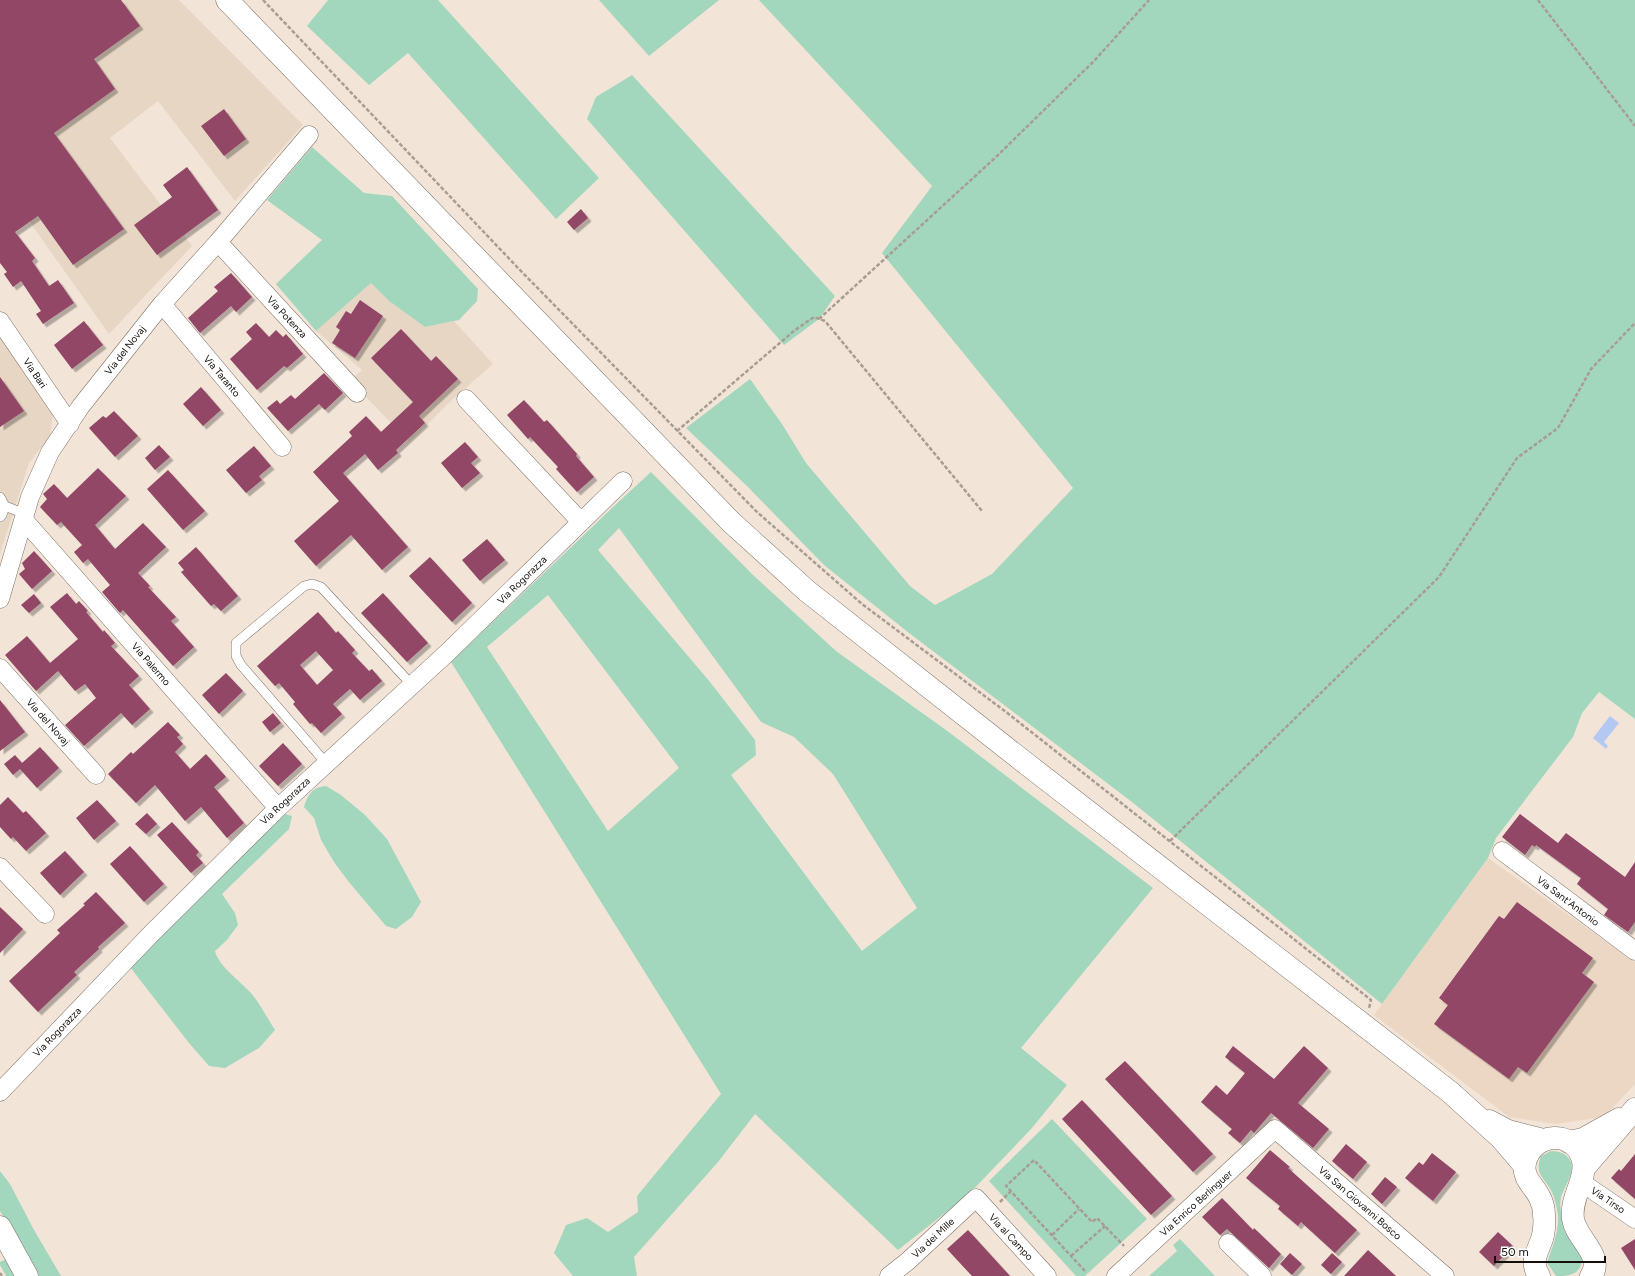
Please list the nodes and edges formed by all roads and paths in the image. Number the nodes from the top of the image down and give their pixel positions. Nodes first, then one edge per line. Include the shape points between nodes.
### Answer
1 (227, 0) edge
2 (262, 0) edge
3 (1149, 0) edge
4 (1538, 0) edge
5 (1635, 126) edge
6 (310, 135) dead end
7 (218, 242) junction
8 (162, 304) junction
9 (819, 319) junction
10 (0, 321) edge
11 (1635, 323) edge
12 (357, 393) dead end
13 (466, 399) dead end
14 (70, 424) junction
15 (677, 431) junction
16 (282, 448) dead end
17 (623, 481) dead end
18 (0, 497) edge
19 (5, 506) junction
20 (982, 511) dead end
21 (0, 517) edge
22 (24, 517) junction
23 (581, 522) junction
24 (0, 600) edge
25 (0, 668) edge
26 (412, 685) junction
27 (326, 763) junction
28 (96, 775) dead end
29 (278, 808) junction
30 (1170, 841) junction
31 (1502, 851) dead end
32 (0, 867) edge
33 (45, 914) dead end
34 (1635, 951) edge
35 (1364, 1026) junction
36 (0, 1092) edge
37 (1635, 1108) edge
38 (1477, 1115) junction
39 (1275, 1129) joint
40 (1543, 1140) junction
41 (1569, 1142) junction
42 (1524, 1165) junction
43 (1582, 1175) junction
44 (976, 1198) joint
45 (1079, 1209) junction
46 (1635, 1220) edge
47 (1105, 1226) junction
48 (0, 1227) edge
49 (1052, 1235) junction
50 (1228, 1243) dead end
51 (1071, 1256) junction
52 (1136, 1258) junction
53 (1086, 1271) dead end
54 (1532, 1271) edge
55 (1595, 1272) edge
56 (0, 1273) edge
57 (2, 1276) edge
58 (27, 1276) edge
59 (889, 1276) edge
60 (1047, 1276) edge
61 (1116, 1276) edge
62 (1262, 1276) edge
63 (1444, 1276) edge

1 - 35 street via 731,522 796,580 1028,765
2 - 15 path
3 - 9 path via 1094,61 996,157
4 - 5 path
6 - 7 street, Via del Novaj
7 - 8 street, Via del Novaj
7 - 12 street, Via Potenza
8 - 14 street, Via del Novaj via 81,406
8 - 16 street, Via Taranto
9 - 15 path via 814,317 806,321
9 - 20 path via 825,321
10 - 14 street, Via Bari
11 - 30 path via 1591,369 1558,428 1516,458 1439,577
13 - 23 street
14 - 22 street, Via del Novaj via 50,452 39,474
15 - 30 path via 757,512 862,604 1006,712
17 - 23 street, Via Rogorazza
18 - 19 lane
19 - 21 lane
19 - 22 lane
22 - 24 street, Via del Novaj
22 - 29 street, Via Palermo
23 - 26 street, Via Rogorazza
25 - 28 street, Via del Novaj
26 - 27 street, Via Rogorazza
26 - 27 lane via 321,587 312,584 304,586 236,643 236,656 241,665
27 - 29 street, Via Rogorazza
29 - 36 street, Via Rogorazza via 150,935
30 - 35 path via 1371,1000
31 - 34 street, Via Sant'Antonio
32 - 33 street
35 - 38 street
37 - 41 street via 1583,1139
37 - 43 street
38 - 40 street via 1508,1131
38 - 42 street
39 - 52 street, Via Enrico Berlinguer
39 - 63 street, Via San Giovanni Bosco
40 - 41 street via 1556,1138
40 - 42 street via 1532,1147
41 - 43 street via 1582,1156
42 - 54 street via 1527,1180 1540,1197 1544,1215 1542,1237
43 - 46 street, Via Tirso
43 - 55 street via 1572,1207 1573,1220 1589,1249
44 - 59 street, Via dei Mille
44 - 60 street, Via al Campo
45 - 47 path via 1092,1222 1097,1218
45 - 49 path
45 - 49 path via 1034,1160 1006,1186
47 - 51 path
47 - 52 path
48 - 58 street
49 - 51 path
50 - 62 street
51 - 53 path
52 - 61 street, Via Enrico Berlinguer
56 - 57 path

